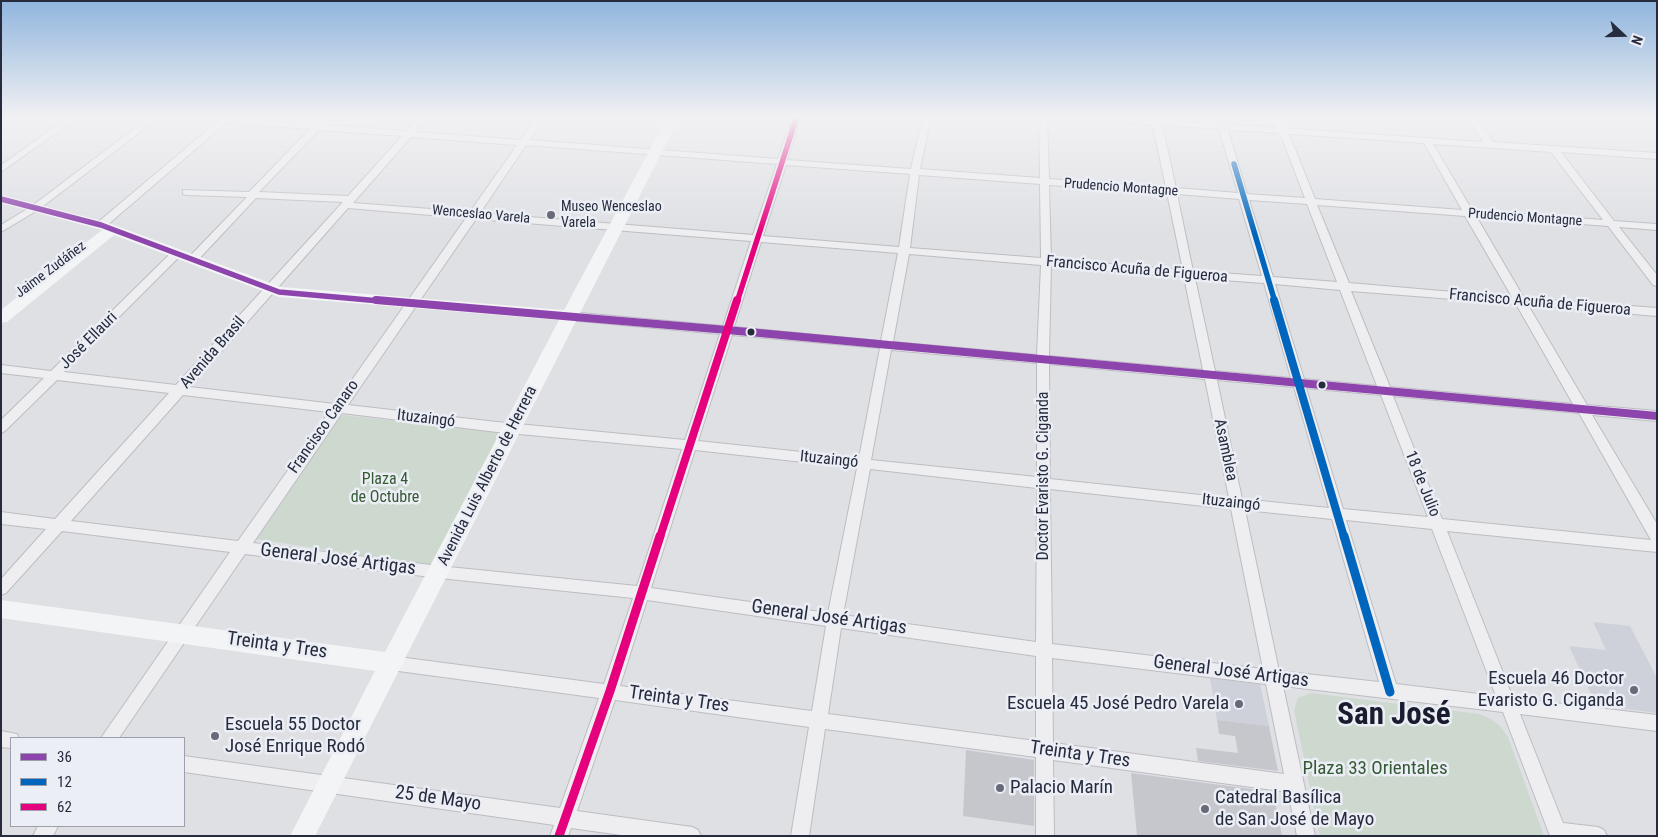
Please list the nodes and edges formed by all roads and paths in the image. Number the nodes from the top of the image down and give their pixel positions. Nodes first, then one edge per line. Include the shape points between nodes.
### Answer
1 (21, 155) edge
2 (105, 155) edge
3 (185, 155) edge
4 (289, 155) edge
5 (390, 155) edge
6 (516, 155) edge
7 (654, 155) edge
8 (684, 155) edge
9 (784, 155) edge
10 (919, 155) edge
11 (1044, 155) edge
12 (1164, 155) edge
13 (1232, 155) edge
14 (1293, 155) edge
15 (1435, 155) edge
16 (1559, 155) edge
17 (1643, 155) edge
18 (1657, 156) edge
19 (782, 162) junction
20 (1, 169) edge
21 (915, 173) junction
22 (1045, 183) junction
23 (186, 192) dead end
24 (1172, 192) junction
25 (252, 195) junction
26 (1245, 198) junction
27 (1, 199) edge
28 (347, 202) junction
29 (1312, 202) junction
30 (1, 209) edge
31 (29, 212) junction
32 (474, 215) junction
33 (1471, 215) junction
34 (1611, 224) junction
35 (616, 227) junction
36 (1657, 227) edge
37 (1, 229) edge
38 (101, 230) junction
39 (757, 240) junction
40 (904, 251) junction
41 (177, 253) junction
42 (193, 259) junction
43 (1046, 263) junction
44 (1189, 275) junction
45 (1267, 281) junction
46 (1657, 283) edge
47 (1344, 287) junction
48 (269, 289) junction
49 (1519, 301) junction
50 (412, 302) junction
51 (1, 308) edge
52 (1657, 312) edge
53 (569, 316) junction
54 (1, 318) edge
55 (727, 330) junction
56 (886, 346) junction
57 (1043, 360) junction
58 (1, 369) edge
59 (55, 375) junction
60 (1209, 375) junction
61 (1299, 384) junction
62 (181, 389) junction
63 (1385, 391) junction
64 (338, 408) junction
65 (1583, 409) junction
66 (1657, 416) edge
67 (1, 428) edge
68 (512, 429) junction
69 (690, 445) junction
70 (864, 464) junction
71 (1044, 482) junction
72 (1237, 504) junction
73 (1338, 514) junction
74 (1, 518) edge
75 (1438, 525) junction
76 (57, 526) junction
77 (1657, 537) edge
78 (1657, 546) edge
79 (239, 548) junction
80 (439, 572) junction
81 (1, 589) edge
82 (642, 593) junction
83 (1, 609) edge
84 (835, 618) junction
85 (181, 632) junction
86 (1045, 650) junction
87 (391, 663) junction
88 (1274, 677) junction
89 (610, 691) junction
90 (1390, 692) junction
91 (1509, 704) junction
92 (818, 719) junction
93 (1657, 723) edge
94 (110, 737) edge
95 (1044, 750) junction
96 (185, 764) edge
97 (328, 784) junction
98 (1296, 784) junction
99 (565, 816) junction
100 (1558, 833) edge
101 (302, 836) edge
102 (559, 836) edge
103 (692, 836) edge
104 (800, 836) edge
105 (1045, 836) edge
106 (1306, 836) edge
107 (1598, 836) edge

1 - 20 street
2 - 31 street
3 - 38 street, Jaime Zudáñez
4 - 25 street
5 - 28 street, Avenida Brasil
6 - 32 street, Francisco Canaro
7 - 35 street, Avenida Luis Alberto de Herrera
8 - 19 street, Prudencio Montagne
9 - 19 street
10 - 21 street
11 - 22 street, Doctor Evaristo G. Ciganda
12 - 24 street, Asamblea
13 - 26 street
14 - 29 street, 18 de Julio
15 - 33 street
16 - 34 street
17 - 18 street
19 - 21 street, Prudencio Montagne
19 - 39 street
21 - 22 street, Prudencio Montagne
21 - 40 street
22 - 24 street, Prudencio Montagne
22 - 43 street, Doctor Evaristo G. Ciganda
23 - 25 street, Wenceslao Varela
24 - 26 street, Prudencio Montagne
24 - 44 street, Asamblea
25 - 28 street, Wenceslao Varela
25 - 42 street via 251,200
26 - 29 street, Prudencio Montagne
26 - 45 street
27 - 31 street
28 - 32 street, Wenceslao Varela
28 - 48 street, Avenida Brasil
29 - 33 street, Prudencio Montagne
29 - 47 street, 18 de Julio
30 - 31 street
31 - 37 street
31 - 38 street
32 - 35 street, Wenceslao Varela
32 - 50 street, Francisco Canaro
33 - 34 street, Prudencio Montagne
33 - 49 street
34 - 36 street, Prudencio Montagne
34 - 46 street
35 - 39 street, Francisco Acuña de Figueroa
35 - 53 street, Avenida Luis Alberto de Herrera
38 - 41 street
38 - 51 street, Jaime Zudáñez
38 - 54 street, Jaime Zudáñez
39 - 40 street, Francisco Acuña de Figueroa
39 - 55 street
40 - 43 street, Francisco Acuña de Figueroa
40 - 56 street
41 - 42 street
41 - 59 street, José Ellauri
42 - 48 street
43 - 44 street, Francisco Acuña de Figueroa
43 - 57 street, Doctor Evaristo G. Ciganda
44 - 45 street, Francisco Acuña de Figueroa
44 - 60 street, Asamblea
45 - 47 street, Francisco Acuña de Figueroa
45 - 61 street
47 - 49 street, Francisco Acuña de Figueroa
47 - 63 street, 18 de Julio
48 - 50 street
48 - 62 street, Avenida Brasil
49 - 52 street, Francisco Acuña de Figueroa
49 - 65 street
50 - 53 street
50 - 64 street, Francisco Canaro
53 - 55 street
53 - 68 street, Avenida Luis Alberto de Herrera
55 - 56 street
55 - 69 street
56 - 57 street
56 - 70 street
57 - 60 street
57 - 71 street, Doctor Evaristo G. Ciganda
58 - 59 street, Ituzaingó
59 - 62 street, Ituzaingó
59 - 67 street, José Ellauri
60 - 61 street
60 - 72 street, Asamblea
61 - 63 street
61 - 73 street
62 - 64 street, Ituzaingó
62 - 76 street, Avenida Brasil
63 - 65 street
63 - 75 street, 18 de Julio
64 - 68 street, Ituzaingó
64 - 79 street, Francisco Canaro
65 - 66 street
65 - 77 street
68 - 69 street, Ituzaingó
68 - 80 street, Avenida Luis Alberto de Herrera
69 - 70 street, Ituzaingó
69 - 82 street
70 - 71 street, Ituzaingó
70 - 84 street
71 - 72 street, Ituzaingó
71 - 86 street, Doctor Evaristo G. Ciganda
72 - 73 street, Ituzaingó
72 - 88 street, Asamblea
73 - 75 street, Ituzaingó
73 - 90 street
74 - 76 street, General José Artigas
75 - 78 street, Ituzaingó
75 - 91 street, 18 de Julio
76 - 79 street, General José Artigas
76 - 81 street, Avenida Brasil
79 - 80 street, General José Artigas
79 - 85 street, Francisco Canaro
80 - 82 street, General José Artigas
80 - 87 street, Avenida Luis Alberto de Herrera
82 - 84 street, General José Artigas
82 - 89 street
83 - 85 street, Treinta y Tres
84 - 86 street, General José Artigas
84 - 92 street
85 - 87 street, Treinta y Tres
85 - 94 street, Francisco Canaro
86 - 88 street, General José Artigas
86 - 95 street, Doctor Evaristo G. Ciganda
87 - 89 street, Treinta y Tres
87 - 97 street, Avenida Luis Alberto de Herrera
88 - 90 street, General José Artigas
88 - 98 street, Asamblea
89 - 92 street, Treinta y Tres
89 - 99 street
90 - 91 street, General José Artigas
91 - 93 street, General José Artigas
91 - 100 street, 18 de Julio
92 - 95 street, Treinta y Tres
92 - 104 street
95 - 98 street, Treinta y Tres
95 - 105 street, Doctor Evaristo G. Ciganda
96 - 97 street, 25 de Mayo
97 - 99 street, 25 de Mayo
97 - 101 street, Avenida Luis Alberto de Herrera
98 - 106 street, Asamblea
99 - 102 street
99 - 103 street, 25 de Mayo
100 - 107 street

